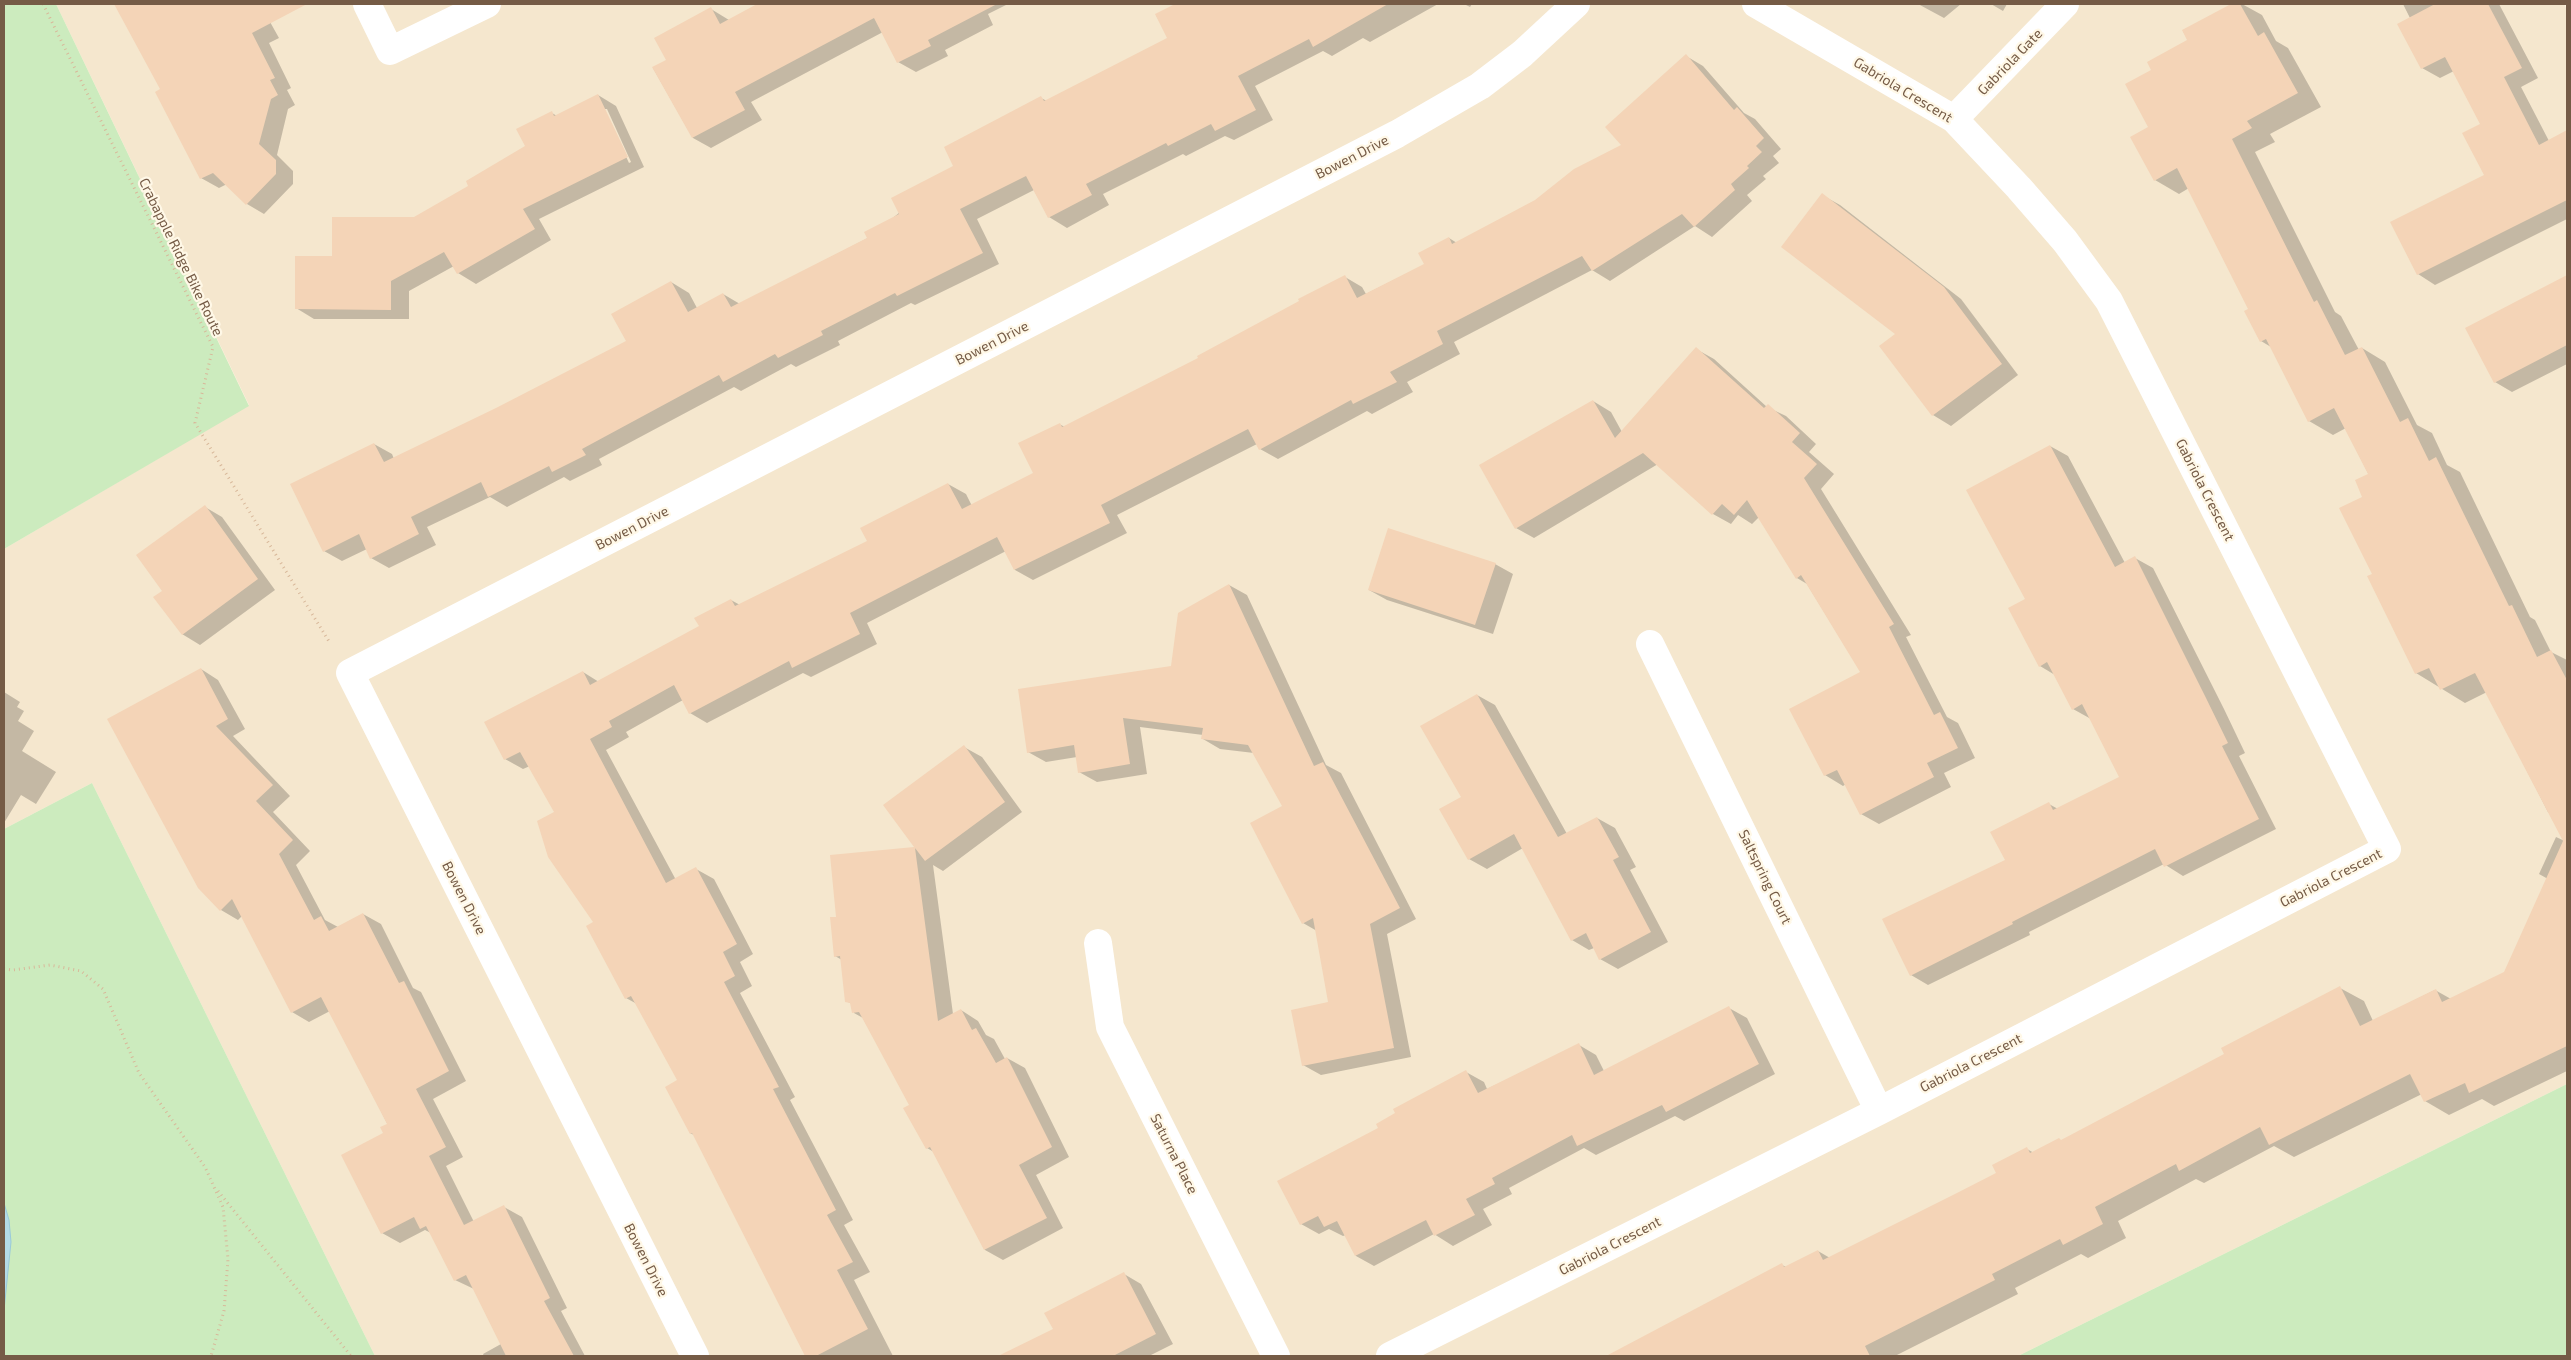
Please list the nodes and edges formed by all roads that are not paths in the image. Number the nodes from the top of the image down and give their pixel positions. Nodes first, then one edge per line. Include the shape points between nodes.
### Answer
1 (367, 4) edge
2 (487, 4) edge
3 (1576, 4) edge
4 (1756, 4) edge
5 (2066, 4) edge
6 (1954, 119) junction
7 (1650, 644) dead end
8 (1098, 943) dead end
9 (1879, 1111) junction
10 (695, 1356) edge
11 (1276, 1356) edge
12 (1390, 1356) edge

1 - 2 street via 390,52
3 - 10 street, Bowen Drive via 1522,54 1480,86 1397,134 350,673
4 - 6 street, Gabriola Crescent
5 - 6 street, Gabriola Gate
6 - 9 street, Gabriola Crescent via 2020,188 2065,241 2109,301 2387,849
7 - 9 street, Saltspring Court
8 - 11 street, Saturna Place via 1110,1027
9 - 12 street, Gabriola Crescent

